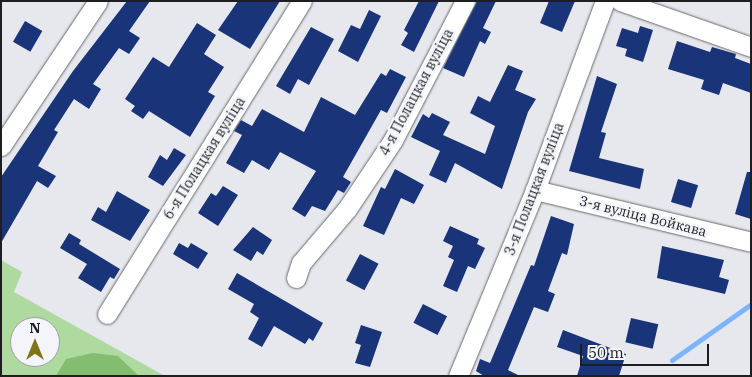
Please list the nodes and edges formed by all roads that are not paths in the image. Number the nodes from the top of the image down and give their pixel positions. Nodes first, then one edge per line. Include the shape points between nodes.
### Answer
1 (98, 1) edge
2 (302, 1) edge
3 (465, 1) edge
4 (605, 1) edge
5 (620, 1) edge
6 (751, 48) edge
7 (1, 146) edge
8 (535, 190) junction
9 (751, 242) edge
10 (296, 278) dead end
11 (107, 314) dead end
12 (458, 376) edge

1 - 7 street
2 - 11 street, 6-я Полацкая вуліца
3 - 10 street, 4-я Полацкая вуліца via 393,140 347,209 301,263
4 - 8 street, 3-я Полацкая вуліца
5 - 6 street
8 - 9 street, 3-я вуліца Войкава
8 - 12 street, 3-я Полацкая вуліца

